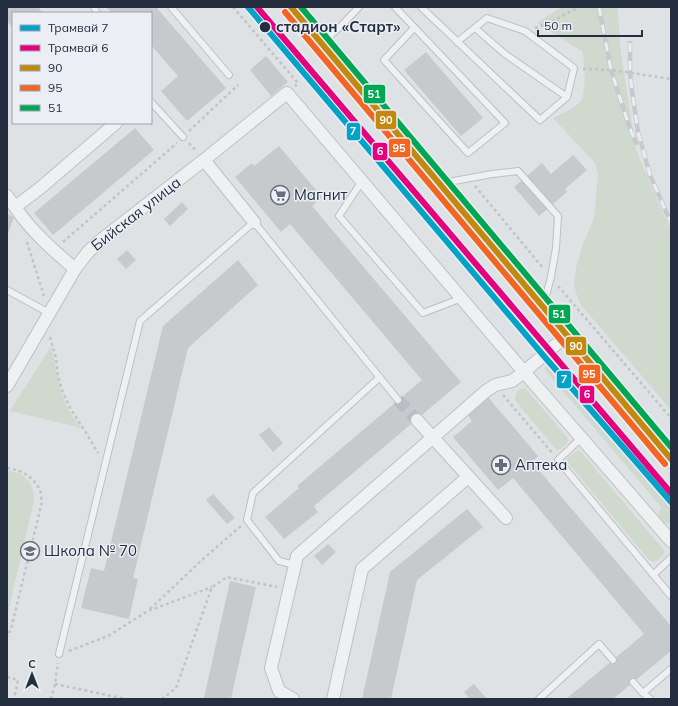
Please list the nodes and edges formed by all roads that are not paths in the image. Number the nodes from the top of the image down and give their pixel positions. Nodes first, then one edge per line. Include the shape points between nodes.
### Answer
1 (171, 7) edge
2 (291, 7) edge
3 (358, 7) edge
4 (395, 7) edge
5 (421, 7) edge
6 (414, 28) junction
7 (475, 28) junction
8 (457, 42) junction
9 (321, 43) junction
10 (229, 75) dead end
11 (567, 97) junction
12 (152, 103) edge
13 (115, 124) edge
14 (183, 137) road end
15 (204, 160) junction
16 (362, 181) junction
17 (439, 184) junction
18 (7, 196) edge
19 (18, 212) junction
20 (254, 222) junction
21 (75, 269) junction
22 (7, 290) edge
23 (462, 298) junction
24 (543, 306) junction
25 (49, 313) junction
26 (566, 336) junction
27 (524, 372) junction
28 (380, 377) junction
29 (7, 386) edge
30 (398, 400) tunnel mouth
31 (416, 420) tunnel mouth
32 (432, 437) junction
33 (581, 438) junction
34 (671, 459) edge
35 (468, 477) junction
36 (506, 518) dead end
37 (670, 538) edge
38 (671, 558) edge
39 (295, 565) junction
40 (653, 575) junction
41 (671, 596) edge
42 (59, 654) road end
43 (613, 660) dead end
44 (671, 670) edge
45 (633, 682) dead end
46 (643, 692) junction
47 (293, 699) edge
48 (333, 699) edge
49 (538, 699) edge
50 (650, 699) edge

1 - 10 lane
2 - 9 main road
3 - 9 lane
4 - 6 lane
5 - 8 lane
6 - 6 lane via 384,60 468,153 505,123
7 - 8 lane
7 - 11 lane via 505,54
7 - 11 lane via 487,18 525,31 574,68
8 - 11 lane via 540,120
9 - 17 main road
12 - 14 lane
13 - 19 street via 39,189
15 - 16 street, Бийская улица via 287,93
15 - 20 street
15 - 21 street, Бийская улица via 101,240
16 - 23 street
16 - 23 lane via 339,216 423,313
17 - 24 main road
17 - 24 lane via 518,171 558,216 556,248
18 - 19 street
19 - 21 street via 54,251
20 - 28 lane
20 - 42 lane via 140,321
21 - 25 street, Бийская улица
22 - 25 lane
23 - 27 street
24 - 26 main road
25 - 29 street, Бийская улица
26 - 27 street
26 - 34 main road
27 - 32 street via 512,381 495,385 486,391
27 - 33 street
28 - 30 lane
28 - 39 lane via 253,493 247,520 280,561
31 - 32 street
32 - 35 street
32 - 39 street via 297,556
33 - 37 street
33 - 40 lane via 558,460
35 - 36 street
35 - 48 street via 362,569
38 - 40 lane
39 - 47 street via 271,668 279,691
40 - 41 lane
43 - 49 lane via 599,644
44 - 46 lane
45 - 46 lane
46 - 50 lane

